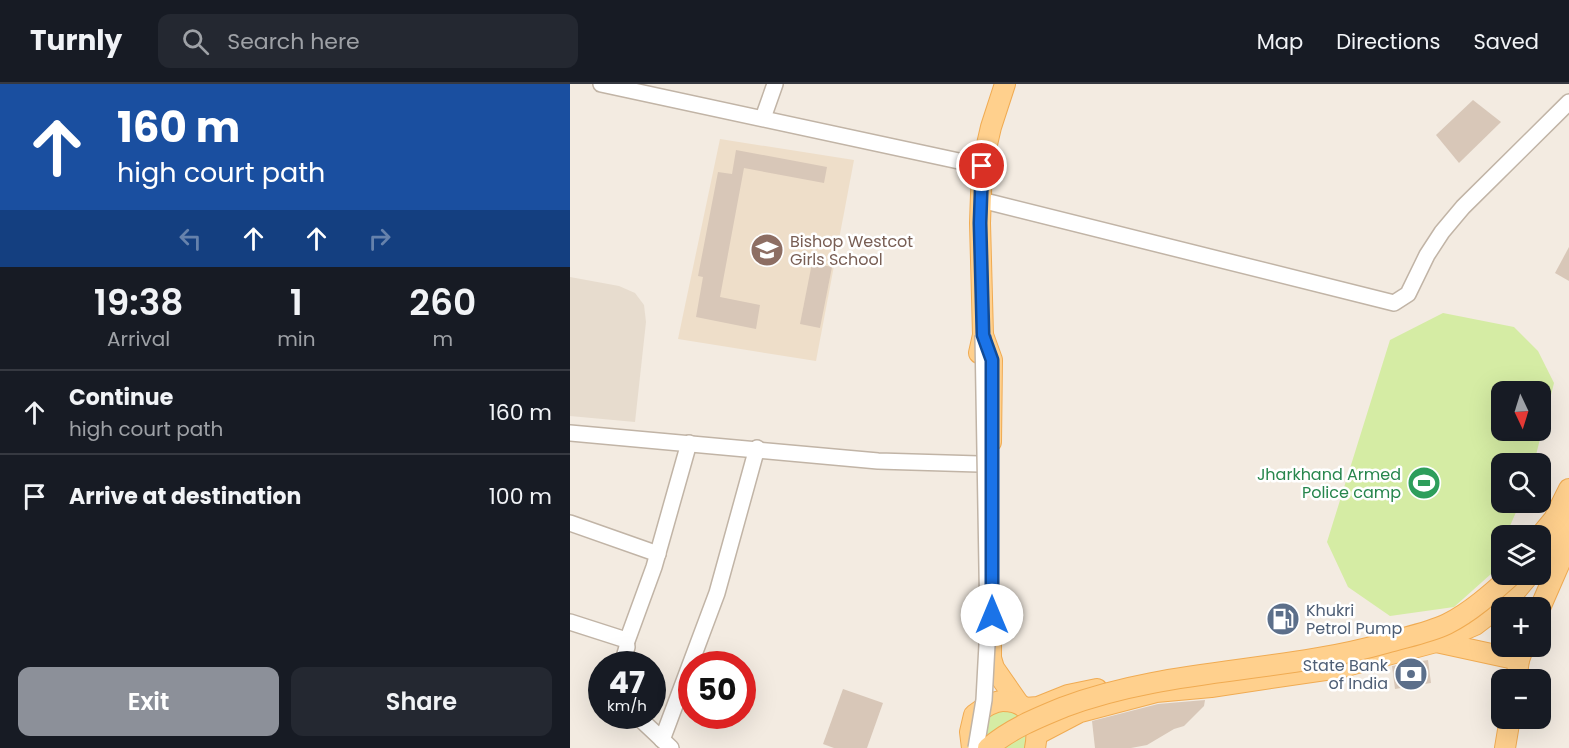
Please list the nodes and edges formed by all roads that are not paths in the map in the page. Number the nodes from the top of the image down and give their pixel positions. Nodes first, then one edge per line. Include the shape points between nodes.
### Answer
1 (601, 84) edge
2 (775, 84) edge
3 (1005, 84) edge
4 (1569, 102) edge
5 (763, 118) junction
6 (982, 166) junction
7 (981, 200) junction
8 (983, 335) junction
9 (570, 433) edge
10 (689, 443) junction
11 (757, 448) junction
12 (979, 464) junction
13 (1569, 489) edge
14 (1569, 501) edge
15 (1569, 517) edge
16 (570, 524) edge
17 (1549, 525) edge
18 (1551, 529) edge
19 (1569, 540) edge
20 (1551, 544) edge
21 (1551, 551) edge
22 (658, 554) junction
23 (1491, 585) edge
24 (1499, 585) edge
25 (1514, 585) edge
26 (1521, 585) edge
27 (1545, 597) edge
28 (570, 622) edge
29 (627, 641) junction
30 (1436, 642) junction
31 (626, 651) edge
32 (1519, 662) edge
33 (1022, 706) junction
34 (651, 729) edge
35 (1508, 729) edge
36 (973, 731) edge
37 (1037, 741) edge
38 (667, 744) edge
39 (988, 748) edge
40 (1004, 748) edge
41 (1505, 748) edge

1 - 5 street
2 - 5 street
3 - 6 main road
4 - 7 street via 1463,207 1427,255 1408,294 1394,303
5 - 6 street
6 - 7 main road
7 - 8 main road
8 - 12 main road via 977,361
8 - 33 main road via 992,360 991,658
8 - 36 street, bridge via 988,626 984,700
9 - 10 street
10 - 11 street
10 - 22 street
11 - 12 street via 878,461
11 - 38 street via 717,593
12 - 36 main road via 983,620
13 - 17 main road
14 - 18 main road
15 - 20 main road
16 - 22 street
19 - 21 main road via 1566,534
19 - 27 main road
22 - 29 street
23 - 33 main road via 1461,611 1368,642 1112,686 1068,695 1038,707
24 - 39 main road, bridge via 1463,614 1430,631 1350,653 1107,693 1036,718
25 - 40 main road via 1467,621 1432,638 1321,666 1099,701 1039,726
26 - 30 main road via 1475,626
28 - 29 street
29 - 31 street
30 - 32 main road
30 - 37 main road via 1340,668 1156,692 1080,712
33 - 36 main road via 1003,701 987,705
33 - 37 main road via 1035,720
34 - 38 street
35 - 41 main road

